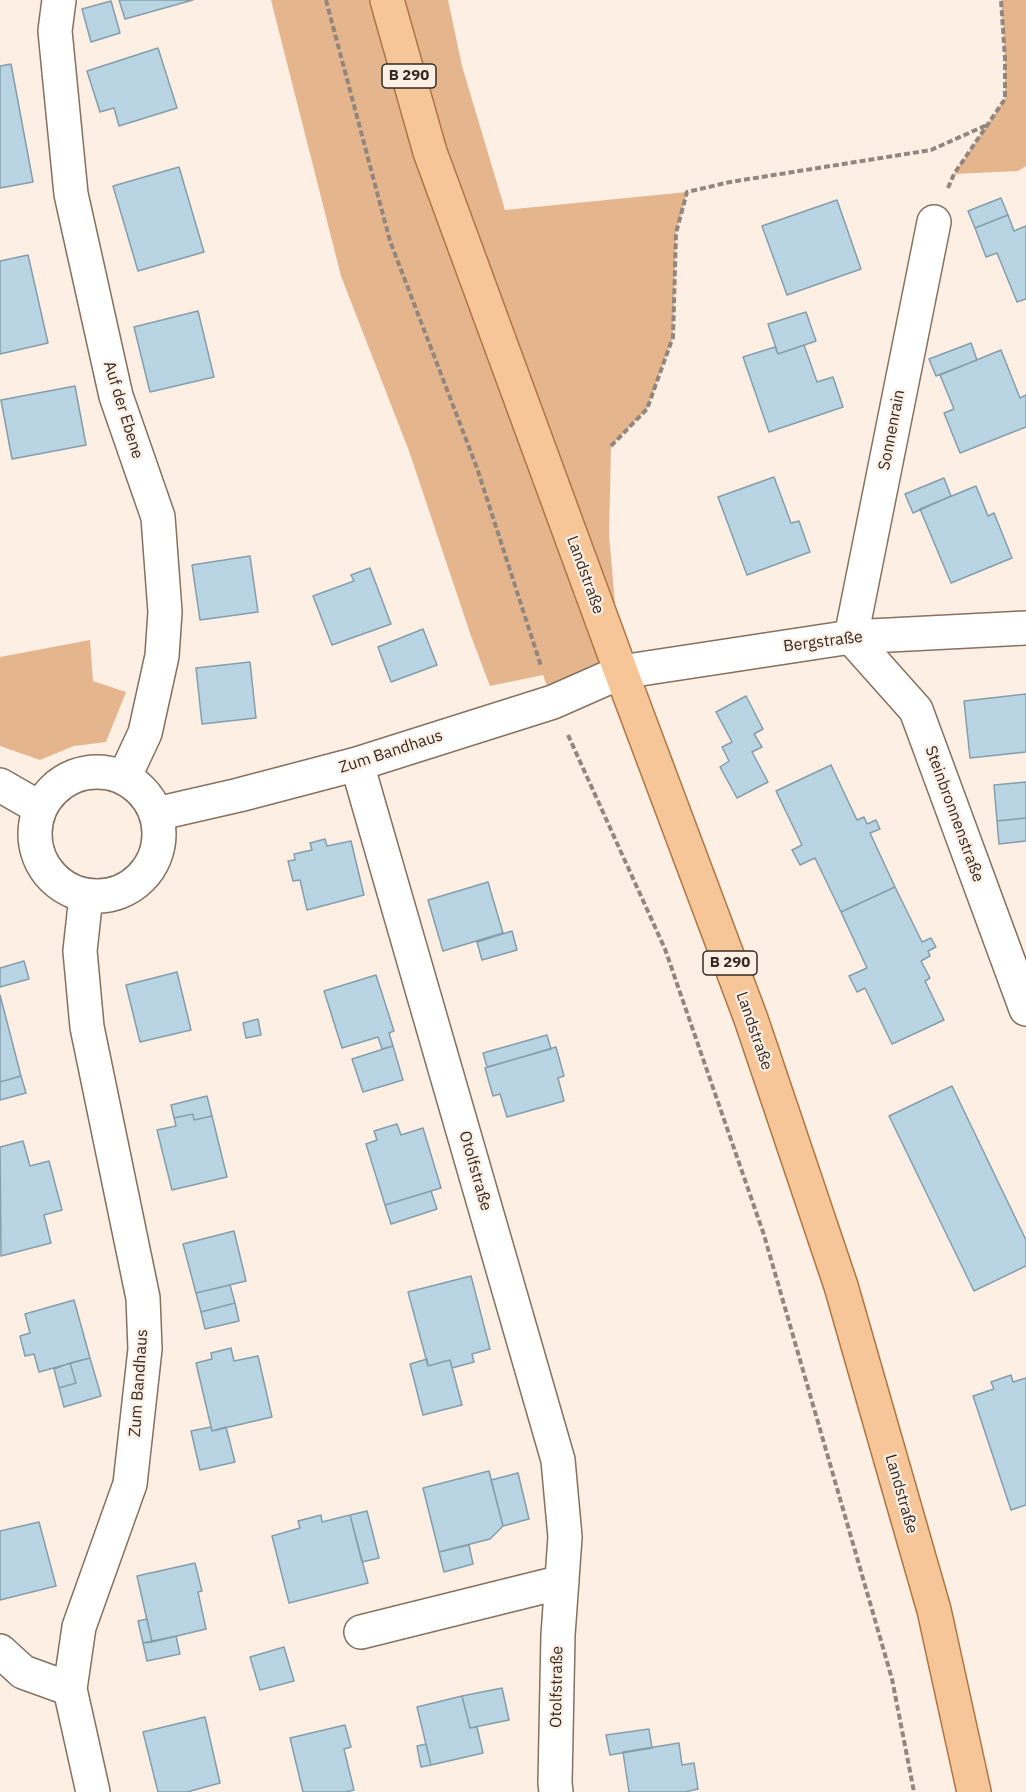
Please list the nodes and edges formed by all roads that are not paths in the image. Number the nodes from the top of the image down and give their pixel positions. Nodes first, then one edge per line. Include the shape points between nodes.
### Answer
1 (59, 0) edge
2 (387, 0) edge
3 (934, 222) road end
4 (1026, 628) edge
5 (851, 638) junction
6 (621, 672) junction
7 (357, 765) junction
8 (124, 778) junction
9 (0, 785) edge
10 (40, 808) junction
11 (156, 814) junction
12 (86, 896) junction
13 (1026, 1009) edge
14 (562, 1582) junction
15 (361, 1632) dead end
16 (0, 1651) edge
17 (70, 1689) junction
18 (93, 1792) edge
19 (556, 1792) edge
20 (974, 1792) edge

1 - 8 street, Auf der Ebene via 55,31 71,194 116,396 158,517 165,612 162,657 145,734
2 - 6 main road, Landstraße / B 290 via 430,152
3 - 5 street, Sonnenrain
4 - 5 street, Bergstraße
5 - 6 street, Bergstraße
5 - 13 street, Steinbronnenstraße via 916,710
6 - 7 street, Zum Bandhaus via 553,702
6 - 20 main road, Landstraße / B 290 via 751,1019 841,1286 934,1610
7 - 11 street, Zum Bandhaus
7 - 14 street, Otolfstraße via 558,1460 565,1538
8 - 10 street via 92,772 76,776 61,783
8 - 11 street via 138,787
9 - 10 street
10 - 12 street via 34,826 41,863 68,890
11 - 12 street via 159,835 155,856 144,874 128,888 108,896
12 - 17 street, Zum Bandhaus via 80,951 87,1027 143,1298 145,1349 130,1484 80,1628
14 - 15 street
14 - 19 street, Otolfstraße
16 - 17 street via 23,1672
17 - 18 street, Zum Bandhaus

